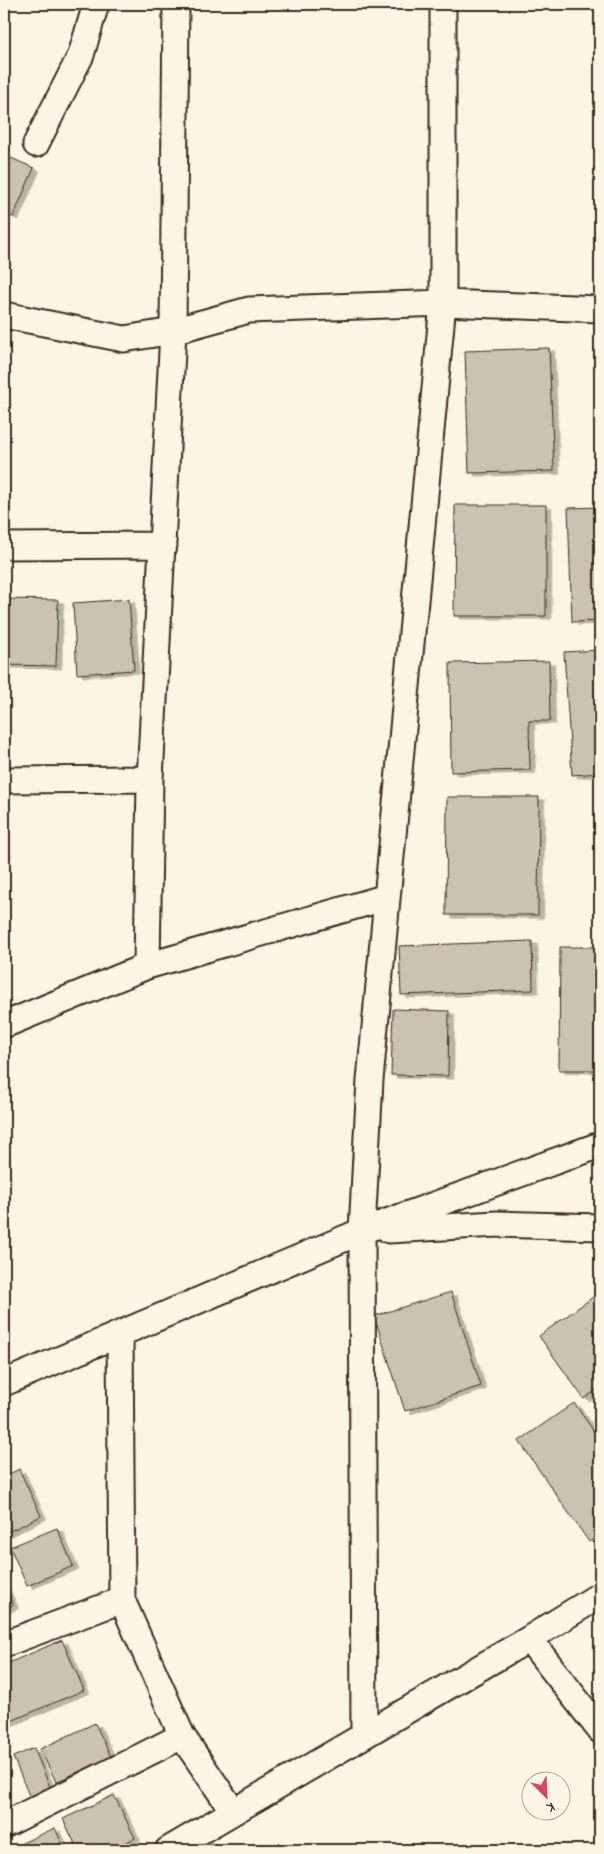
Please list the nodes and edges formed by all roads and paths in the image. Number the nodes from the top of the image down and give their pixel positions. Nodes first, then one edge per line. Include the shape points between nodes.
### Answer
1 (96, 4) edge
2 (176, 4) edge
3 (442, 4) edge
4 (36, 144) dead end
5 (443, 303) junction
6 (600, 309) edge
7 (4, 315) edge
8 (173, 331) junction
9 (164, 545) junction
10 (4, 546) edge
11 (150, 779) junction
12 (4, 780) edge
13 (388, 897) junction
14 (147, 966) junction
15 (4, 1025) edge
16 (600, 1145) edge
17 (600, 1227) edge
18 (362, 1231) junction
19 (120, 1335) junction
20 (4, 1383) edge
21 (599, 1599) edge
22 (122, 1600) junction
23 (529, 1639) junction
24 (4, 1644) edge
25 (600, 1730) edge
26 (364, 1735) junction
27 (182, 1736) junction
28 (233, 1811) junction
29 (4, 1825) edge
30 (168, 1850) edge

1 - 4 street via 81,55
2 - 8 street
3 - 5 street
5 - 6 street
5 - 8 street via 249,310
5 - 13 street
7 - 8 street via 124,339
8 - 9 street
9 - 10 street
9 - 11 street
11 - 12 street
11 - 14 street
13 - 14 street
13 - 18 street via 370,1080
14 - 15 street
16 - 18 street
17 - 18 street via 497,1224
18 - 19 street
18 - 26 street
19 - 20 street
19 - 22 street
21 - 23 street
22 - 24 street
22 - 27 street
23 - 25 street
23 - 26 street
26 - 28 street
27 - 28 street
27 - 29 street
28 - 30 street

